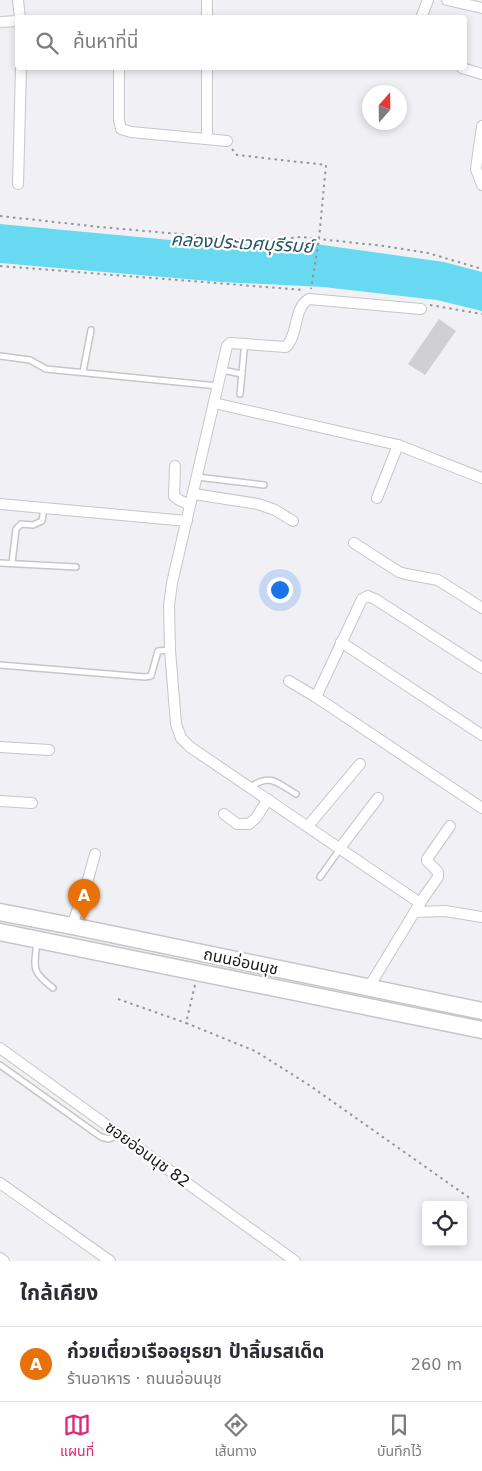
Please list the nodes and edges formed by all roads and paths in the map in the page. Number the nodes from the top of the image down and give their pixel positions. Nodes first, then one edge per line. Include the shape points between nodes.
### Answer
1 (18, 0) edge
2 (207, 0) edge
3 (428, 0) edge
4 (447, 0) edge
5 (482, 8) edge
6 (20, 15) edge
7 (207, 15) edge
8 (422, 15) edge
9 (15, 21) edge
10 (0, 22) edge
11 (21, 70) edge
12 (119, 70) edge
13 (207, 70) edge
14 (467, 70) edge
15 (482, 74) edge
16 (482, 126) edge
17 (207, 140) junction
18 (227, 141) joint
19 (18, 184) dead end
20 (482, 185) edge
21 (0, 216) edge
22 (319, 239) junction
23 (0, 266) edge
24 (482, 269) edge
25 (310, 295) junction
26 (424, 307) joint
27 (482, 314) edge
28 (92, 330) dead end
29 (244, 351) dead end
30 (0, 356) edge
31 (222, 370) junction
32 (83, 372) junction
33 (242, 374) junction
34 (219, 386) junction
35 (240, 394) dead end
36 (214, 403) junction
37 (402, 446) junction
38 (175, 466) dead end
39 (197, 477) junction
40 (482, 477) edge
41 (264, 485) dead end
42 (194, 494) junction
43 (377, 498) dead end
44 (0, 504) edge
45 (190, 505) junction
46 (44, 507) junction
47 (187, 521) junction
48 (293, 521) dead end
49 (354, 543) dead end
50 (0, 563) edge
51 (12, 563) junction
52 (76, 567) dead end
53 (482, 608) edge
54 (341, 642) junction
55 (170, 650) junction
56 (0, 665) edge
57 (482, 668) edge
58 (289, 681) dead end
59 (316, 697) junction
60 (482, 735) edge
61 (0, 747) edge
62 (49, 750) dead end
63 (360, 764) dead end
64 (250, 787) junction
65 (296, 794) dead end
66 (378, 798) dead end
67 (268, 799) junction
68 (0, 801) edge
69 (32, 803) dead end
70 (482, 808) edge
71 (224, 814) dead end
72 (308, 826) junction
73 (450, 826) dead end
74 (340, 848) junction
75 (95, 854) dead end
76 (320, 877) dead end
77 (418, 908) junction
78 (0, 912) edge
79 (482, 917) edge
80 (72, 926) junction
81 (0, 932) edge
82 (38, 939) junction
83 (198, 973) junction
84 (307, 974) junction
85 (369, 987) junction
86 (52, 988) dead end
87 (303, 993) junction
88 (118, 999) dead end
89 (482, 1011) edge
90 (186, 1023) junction
91 (482, 1030) edge
92 (0, 1048) edge
93 (0, 1065) edge
94 (120, 1134) junction
95 (0, 1183) edge
96 (471, 1199) dead end
97 (0, 1258) edge
98 (4, 1261) edge
99 (110, 1261) edge
100 (295, 1261) edge

1 - 6 street
2 - 7 street
3 - 8 street
4 - 5 street
9 - 10 street
11 - 19 street
12 - 17 street via 121,129
13 - 17 street
14 - 15 street
16 - 20 street via 476,168
17 - 18 street
18 - 22 path via 236,155 326,165
21 - 22 path via 259,241 301,237
22 - 24 path via 428,253
22 - 25 path
23 - 25 path
25 - 26 street
25 - 31 street via 301,307 291,342 286,347 230,343
26 - 27 path
28 - 32 lane
29 - 33 lane
30 - 32 lane via 30,360 46,369
31 - 33 lane
31 - 34 street
32 - 34 lane
33 - 35 lane
34 - 36 street
36 - 37 street
36 - 39 street
37 - 40 street
37 - 43 street
38 - 45 street via 174,496
39 - 41 lane
39 - 42 street
42 - 45 street
42 - 48 street via 258,504
44 - 46 street
45 - 47 street
46 - 47 street
46 - 51 lane via 40,523 21,524 16,529
47 - 55 street via 170,597
49 - 53 street via 399,572 438,580
50 - 51 lane
51 - 52 lane
54 - 57 street via 362,599 368,596
54 - 59 street
54 - 60 street
55 - 56 lane via 158,652 150,676 145,677
55 - 64 street via 176,724 181,738
58 - 59 street
59 - 70 street
61 - 62 street
63 - 72 street
64 - 65 lane via 266,779
64 - 67 street
66 - 74 street
67 - 71 street via 249,824 237,824
67 - 72 street
68 - 69 street
72 - 74 street
73 - 77 street via 428,856 427,862 438,872 438,877
74 - 76 lane
74 - 77 street
75 - 80 street
77 - 79 street
77 - 85 street
78 - 80 main road, ถนนอ่อนนุช
80 - 84 main road, ถนนอ่อนนุช
81 - 82 main road, ถนนอ่อนนุช
82 - 83 main road, ถนนอ่อนนุช
82 - 86 lane via 35,970
83 - 87 main road, ถนนอ่อนนุช
83 - 90 path
84 - 85 main road, ถนนอ่อนนุช
84 - 87 main road
85 - 89 main road, ถนนอ่อนนุช
87 - 91 main road, ถนนอ่อนนุช
88 - 90 path
90 - 96 path via 255,1051
92 - 94 street, ซอยอ่อนนุช 82
93 - 94 lane via 100,1136 109,1139
94 - 100 street, ซอยอ่อนนุช 82
95 - 99 street
97 - 98 street

